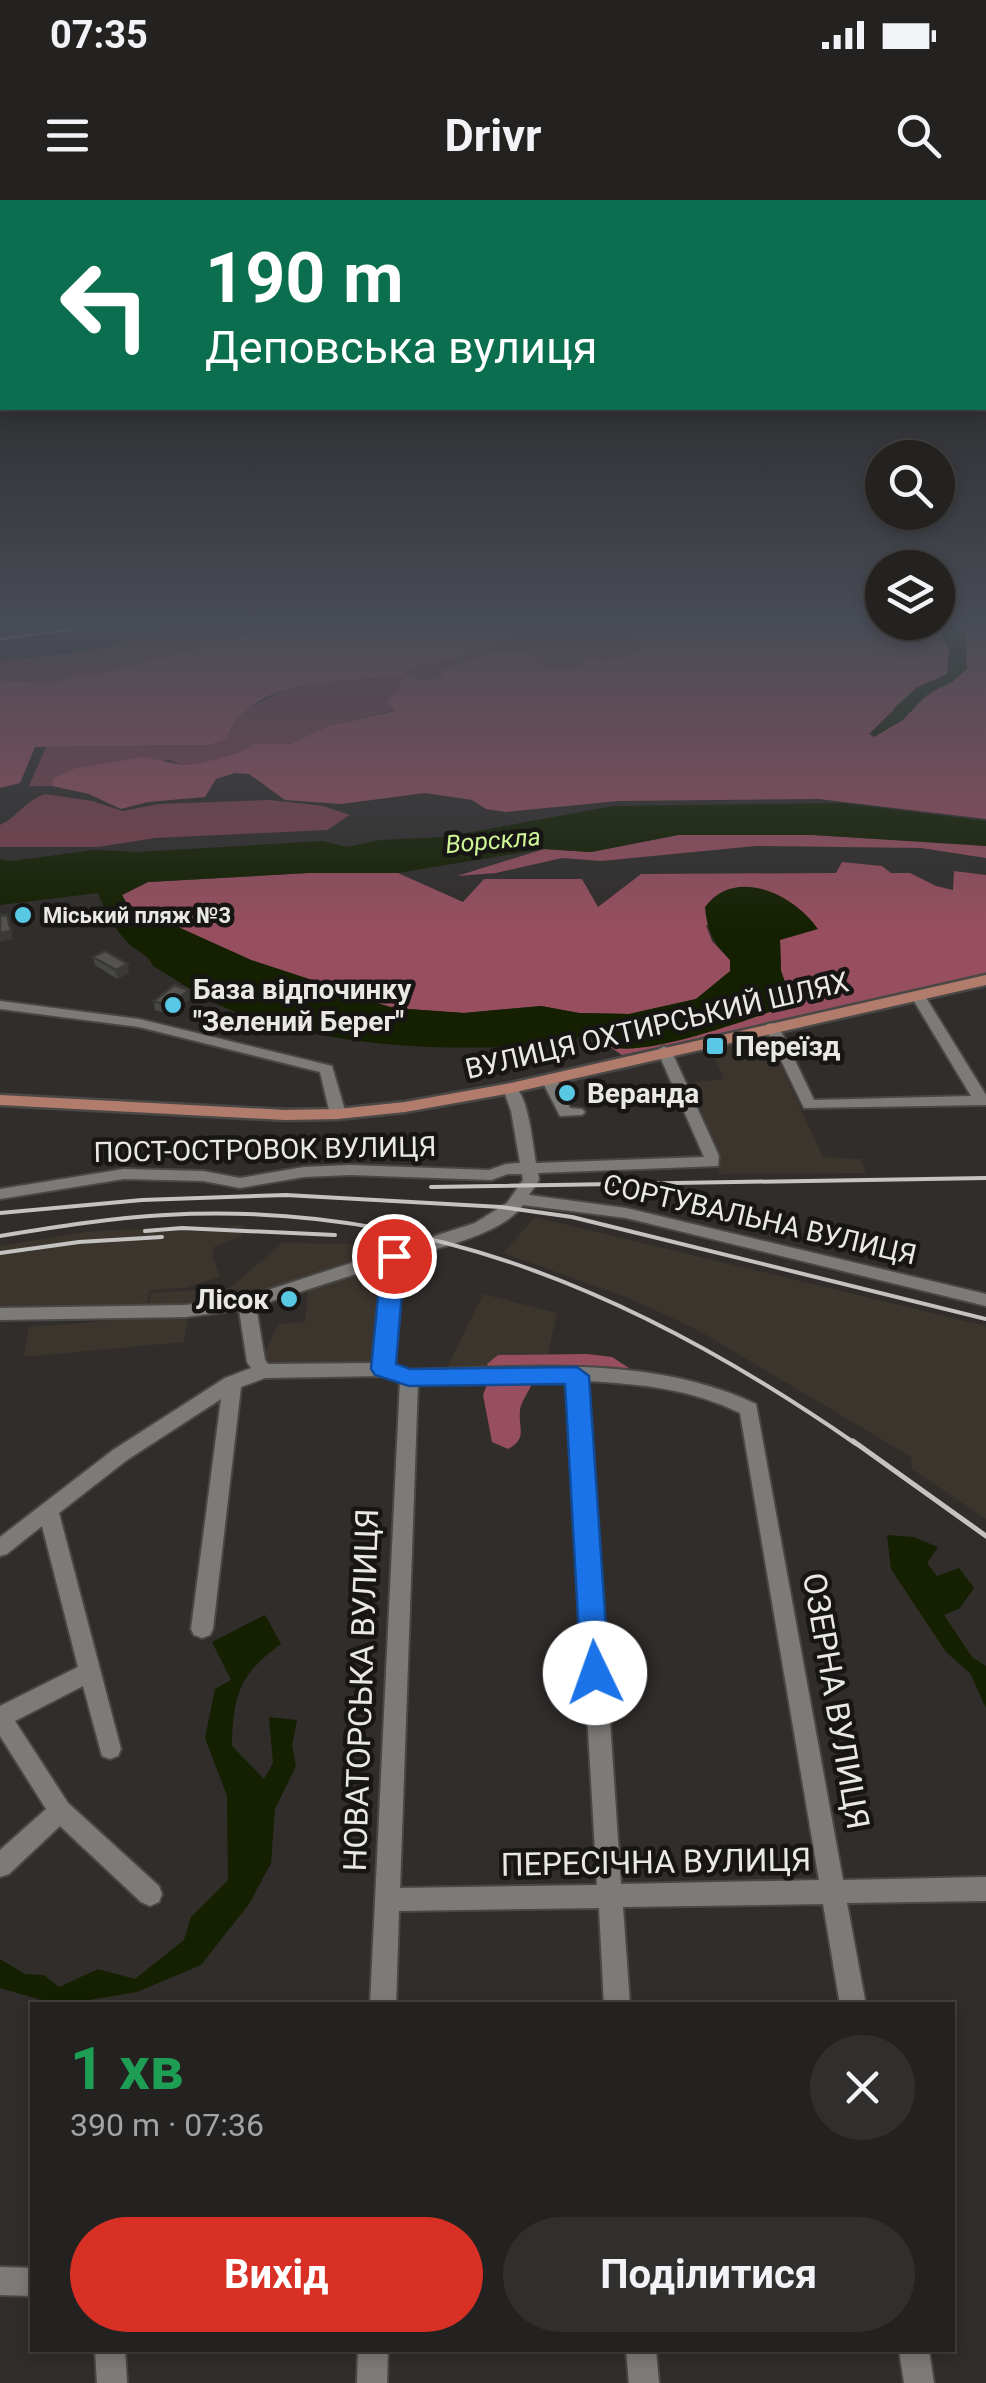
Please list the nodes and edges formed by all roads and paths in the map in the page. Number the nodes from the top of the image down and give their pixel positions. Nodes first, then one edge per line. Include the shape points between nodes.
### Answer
1 (986, 980) edge
2 (918, 996) junction
3 (0, 1004) edge
4 (772, 1027) junction
5 (664, 1050) junction
6 (550, 1079) junction
7 (511, 1088) junction
8 (0, 1100) edge
9 (984, 1100) edge
10 (577, 1112) dead end
11 (338, 1114) junction
12 (531, 1169) junction
13 (0, 1194) edge
14 (521, 1199) junction
15 (394, 1256) junction
16 (986, 1300) edge
17 (246, 1303) junction
18 (0, 1314) edge
19 (383, 1369) junction
20 (264, 1370) junction
21 (577, 1376) junction
22 (409, 1377) junction
23 (232, 1383) junction
24 (48, 1510) junction
25 (0, 1548) edge
26 (202, 1629) dead end
27 (91, 1671) junction
28 (0, 1717) edge
29 (110, 1749) dead end
30 (60, 1811) junction
31 (0, 1866) edge
32 (986, 1888) edge
33 (834, 1891) junction
34 (150, 1894) dead end
35 (609, 1895) junction
36 (387, 1900) junction
37 (384, 2002) edge
38 (617, 2002) edge
39 (853, 2002) edge
40 (0, 2282) edge
41 (30, 2282) edge
42 (110, 2352) edge
43 (373, 2352) edge
44 (641, 2352) edge
45 (914, 2352) edge
46 (112, 2383) edge
47 (372, 2383) edge
48 (644, 2383) edge
49 (919, 2383) edge

1 - 2 main road, ВУЛИЦЯ ОХТИРСЬКИЙ ШЛЯХ
2 - 4 main road, ВУЛИЦЯ ОХТИРСЬКИЙ ШЛЯХ
2 - 9 street
3 - 11 street via 139,1022 327,1069
4 - 5 main road, ВУЛИЦЯ ОХТИРСЬКИЙ ШЛЯХ
4 - 9 street via 809,1105
5 - 6 main road, ВУЛИЦЯ ОХТИРСЬКИЙ ШЛЯХ
5 - 12 street, ПОСТ-ОСТРОВОК ВУЛИЦЯ via 712,1159
6 - 7 main road, ВУЛИЦЯ ОХТИРСЬКИЙ ШЛЯХ
6 - 10 street via 565,1113
7 - 11 main road, ВУЛИЦЯ ОХТИРСЬКИЙ ШЛЯХ
7 - 12 street
8 - 11 main road, ВУЛИЦЯ ОХТИРСЬКИЙ ШЛЯХ
12 - 13 street, ПОСТ-ОСТРОВОК ВУЛИЦЯ via 491,1175 334,1170 240,1183 103,1175
12 - 14 street
14 - 15 street via 481,1228
14 - 16 street, СОРТУВАЛЬНА ВУЛИЦЯ via 626,1212
15 - 17 street
15 - 19 street
17 - 18 street via 186,1311
17 - 20 street via 256,1362
19 - 20 street
19 - 22 street
20 - 23 street
21 - 22 street
21 - 33 street, ОЗЕРНА ВУЛИЦЯ via 638,1376 734,1399 749,1410
21 - 35 street
22 - 36 street, НОВАТОРСЬКА ВУЛИЦЯ
23 - 24 street
23 - 26 street
24 - 25 street
24 - 27 street
27 - 28 street
27 - 29 street
28 - 30 street
30 - 31 street
30 - 34 street
32 - 33 street, ПЕРЕСІЧНА ВУЛИЦЯ
33 - 35 street, ПЕРЕСІЧНА ВУЛИЦЯ
33 - 39 street, ОЗЕРНА ВУЛИЦЯ
35 - 36 street, ПЕРЕСІЧНА ВУЛИЦЯ
35 - 38 street
36 - 37 street, НОВАТОРСЬКА ВУЛИЦЯ
40 - 41 street
42 - 46 street
43 - 47 street
44 - 48 street
45 - 49 street

